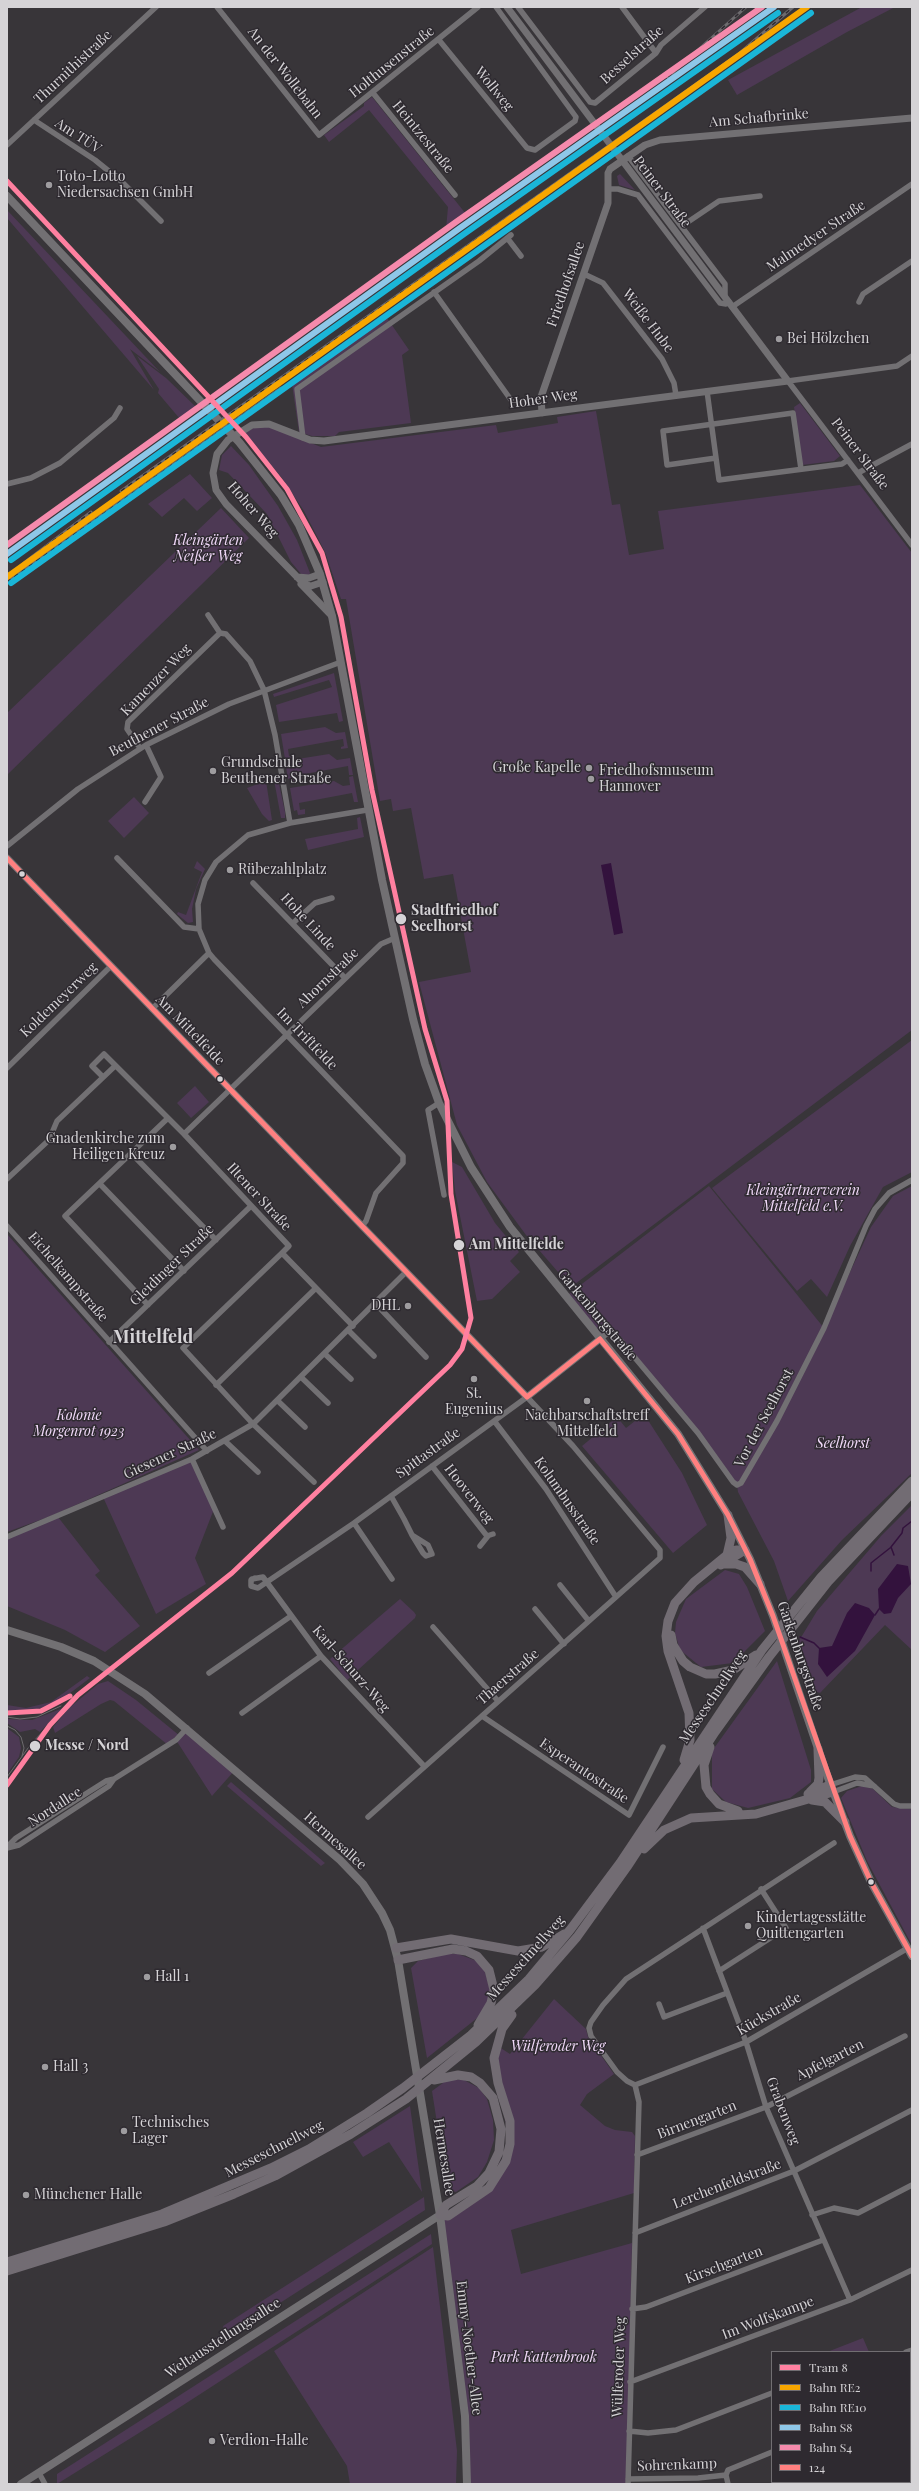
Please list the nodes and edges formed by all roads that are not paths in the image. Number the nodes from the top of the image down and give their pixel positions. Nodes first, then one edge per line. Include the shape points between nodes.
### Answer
1 (156, 7) edge
2 (217, 7) edge
3 (478, 7) edge
4 (496, 7) edge
5 (507, 7) edge
6 (518, 7) edge
7 (622, 7) edge
8 (705, 7) edge
9 (439, 40) junction
10 (656, 53) junction
11 (373, 93) junction
12 (912, 118) edge
13 (34, 120) junction
14 (319, 135) joint
15 (7, 145) edge
16 (630, 157) junction
17 (615, 165) joint
18 (912, 184) edge
19 (609, 189) junction
20 (455, 195) dead end
21 (7, 196) edge
22 (760, 196) dead end
23 (161, 221) dead end
24 (682, 226) junction
25 (520, 256) dead end
26 (912, 261) edge
27 (584, 274) junction
28 (434, 292) junction
29 (729, 302) junction
30 (859, 302) dead end
31 (912, 356) edge
32 (788, 381) junction
33 (707, 391) junction
34 (676, 395) junction
35 (511, 400) dead end
36 (120, 408) dead end
37 (542, 413) junction
38 (711, 425) junction
39 (303, 438) junction
40 (911, 447) edge
41 (716, 458) junction
42 (848, 460) junction
43 (801, 469) junction
44 (858, 473) junction
45 (7, 484) edge
46 (912, 545) edge
47 (297, 577) junction
48 (322, 578) junction
49 (208, 615) dead end
50 (332, 616) junction
51 (220, 633) junction
52 (341, 662) junction
53 (264, 690) junction
54 (146, 745) junction
55 (140, 748) junction
56 (145, 802) dead end
57 (367, 810) junction
58 (290, 823) junction
59 (7, 846) edge
60 (7, 858) edge
61 (117, 858) dead end
62 (253, 882) dead end
63 (332, 898) dead end
64 (293, 923) junction
65 (200, 929) junction
66 (395, 938) junction
67 (209, 953) junction
68 (111, 966) junction
69 (345, 978) junction
70 (152, 1009) junction
71 (286, 1035) junction
72 (115, 1066) junction
73 (7, 1068) edge
74 (103, 1077) junction
75 (229, 1090) junction
76 (440, 1103) junction
77 (167, 1119) junction
78 (184, 1134) junction
79 (131, 1153) junction
80 (7, 1179) edge
81 (912, 1180) edge
82 (100, 1184) junction
83 (444, 1196) dead end
84 (251, 1206) junction
85 (7, 1226) edge
86 (362, 1226) junction
87 (216, 1240) junction
88 (282, 1253) junction
89 (184, 1271) junction
90 (406, 1272) junction
91 (316, 1288) junction
92 (376, 1304) junction
93 (148, 1305) junction
94 (351, 1329) junction
95 (600, 1338) junction
96 (109, 1342) junction
97 (325, 1354) junction
98 (374, 1356) dead end
99 (426, 1356) dead end
100 (302, 1378) junction
101 (351, 1379) dead end
102 (216, 1385) junction
103 (527, 1397) junction
104 (279, 1402) junction
105 (328, 1403) dead end
106 (495, 1422) junction
107 (253, 1424) junction
108 (306, 1427) dead end
109 (225, 1441) junction
110 (207, 1451) junction
111 (192, 1460) junction
112 (432, 1466) junction
113 (258, 1472) dead end
114 (912, 1481) edge
115 (314, 1482) dead end
116 (912, 1493) edge
117 (391, 1496) junction
118 (728, 1515) junction
119 (354, 1523) junction
120 (223, 1527) dead end
121 (412, 1535) dead end
122 (7, 1537) edge
123 (480, 1546) dead end
124 (745, 1550) junction
125 (662, 1554) joint
126 (727, 1555) junction
127 (722, 1565) junction
128 (392, 1579) dead end
129 (267, 1582) junction
130 (760, 1584) junction
131 (560, 1585) dead end
132 (616, 1597) junction
133 (535, 1609) dead end
134 (291, 1616) junction
135 (588, 1620) junction
136 (433, 1628) dead end
137 (7, 1630) edge
138 (564, 1644) junction
139 (762, 1650) junction
140 (321, 1656) junction
141 (209, 1673) dead end
142 (498, 1701) junction
143 (242, 1713) dead end
144 (482, 1716) junction
145 (187, 1728) junction
146 (715, 1732) junction
147 (663, 1746) dead end
148 (818, 1749) junction
149 (424, 1766) junction
150 (681, 1769) junction
151 (832, 1788) junction
152 (804, 1798) junction
153 (912, 1806) edge
154 (368, 1817) dead end
155 (845, 1822) junction
156 (834, 1843) dead end
157 (7, 1848) edge
158 (627, 1867) junction
159 (761, 1889) junction
160 (703, 1928) junction
161 (570, 1930) junction
162 (396, 1948) junction
163 (910, 1952) edge
164 (398, 1960) junction
165 (719, 1971) junction
166 (535, 1985) junction
167 (727, 1993) junction
168 (659, 2004) dead end
169 (471, 2035) junction
170 (905, 2036) dead end
171 (746, 2042) junction
172 (432, 2080) junction
173 (635, 2085) junction
174 (766, 2106) junction
175 (912, 2110) edge
176 (637, 2155) junction
177 (794, 2171) junction
178 (912, 2185) edge
179 (440, 2215) junction
180 (812, 2215) junction
181 (634, 2233) junction
182 (823, 2240) junction
183 (7, 2262) edge
184 (912, 2270) edge
185 (7, 2271) edge
186 (850, 2300) junction
187 (632, 2309) junction
188 (630, 2382) junction
189 (771, 2393) edge
190 (629, 2431) junction
191 (771, 2452) edge
192 (38, 2473) junction
193 (726, 2475) junction
194 (628, 2482) edge
195 (21, 2484) edge
196 (45, 2484) edge
197 (468, 2484) edge
198 (728, 2484) edge

1 - 13 street, Thurnithistraße
2 - 14 street, An der Wollebahn
3 - 9 street, Holthusenstraße
4 - 9 street, Wollweg via 576,117 575,121 532,151
5 - 29 street, Peiner Straße
6 - 10 street, Besselstraße via 590,102 598,102
7 - 10 street
8 - 10 street, Besselstraße via 661,45
9 - 11 street, Holthusenstraße
11 - 14 street, Holthusenstraße
11 - 20 street, Heintzestraße
12 - 16 street, Am Schafbrinke via 660,140 645,145
13 - 15 street, Thurnithistraße
13 - 23 street, Am TÜV via 105,168
16 - 17 street, Am Schafbrinke
16 - 24 street, Peiner Straße
17 - 19 street, Friedhofsallee via 608,173
18 - 29 street, Malmedyer Straße
19 - 27 street, Friedhofsallee via 608,203
19 - 29 street, Peiner Straße via 618,189 638,196 720,303
21 - 48 main road, Garkenburgstraße via 239,442 292,512
22 - 24 street via 718,201
24 - 29 street, Peiner Straße via 725,284
25 - 28 street via 510,237
26 - 30 street via 863,294
27 - 34 street, Weiße Hube via 603,283 639,329 669,371
27 - 37 street, Friedhofsallee via 541,397
28 - 35 street
28 - 39 street via 297,389
29 - 32 street, Peiner Straße
31 - 32 street via 897,366
32 - 33 street, Hoher Weg
32 - 42 street, Peiner Straße
33 - 34 street, Hoher Weg
33 - 38 street
34 - 37 street, Hoher Weg
36 - 45 street via 114,418 60,463 31,478
37 - 39 street, Hoher Weg via 324,441
38 - 41 street
38 - 41 street via 663,431 667,465
38 - 43 street via 793,413
39 - 47 street, Hoher Weg via 275,425 252,425 222,446 215,457 213,470 214,482 220,496
40 - 44 street
41 - 43 street via 719,480
42 - 43 street via 842,464
42 - 44 street, Peiner Straße
44 - 46 street, Peiner Straße
47 - 48 street, Hoher Weg via 307,586
47 - 50 street via 303,587
48 - 50 main road, Garkenburgstraße
49 - 51 street
50 - 52 main road, Garkenburgstraße
51 - 53 street via 226,634 250,661
51 - 55 street, Kamenzer Weg via 128,722 127,729
52 - 53 street, Beuthener Straße
52 - 57 main road, Garkenburgstraße
53 - 54 street, Beuthener Straße via 205,715
53 - 58 street via 275,735
54 - 55 street, Beuthener Straße
54 - 56 street via 160,777
55 - 59 street, Beuthener Straße via 78,789
57 - 58 street
57 - 66 main road, Garkenburgstraße
58 - 65 street via 248,835 216,862 200,890
60 - 68 street, Am Mittelfelde
61 - 65 street via 184,927
62 - 64 street, Hohe Linde
63 - 64 street via 315,903
64 - 69 street, Hohe Linde
65 - 67 street, Im Triftfelde
66 - 69 street, Ahornstraße via 381,944
66 - 76 main road, Garkenburgstraße via 425,1064
67 - 70 street
67 - 71 street, Im Triftfelde
68 - 70 street, Am Mittelfelde
68 - 73 street, Koldemeyerweg
69 - 71 street, Ahornstraße
70 - 75 street, Am Mittelfelde
71 - 75 street, Ahornstraße
71 - 86 street, Im Triftfelde via 403,1156 404,1160 382,1184
72 - 74 street
72 - 74 street, Iltener Straße via 104,1054 92,1066
72 - 77 street, Iltener Straße
74 - 80 street via 57,1121 49,1140
75 - 78 street, Ahornstraße
75 - 86 street, Am Mittelfelde
76 - 83 street via 428,1110
76 - 95 main road, Garkenburgstraße via 471,1167 491,1199 536,1261
77 - 78 street, Iltener Straße
77 - 79 street
78 - 84 street, Iltener Straße
79 - 82 street
79 - 87 street
81 - 95 street, Vor der Seelhorst via 888,1193 875,1209 824,1328 777,1421 741,1483 737,1485 733,1482 698,1433 615,1334 609,1332
82 - 89 street
82 - 93 street via 65,1216
84 - 87 street, Gleidinger Straße
84 - 88 street, Iltener Straße via 289,1246
85 - 96 street, Eichelkampstraße
86 - 90 street, Am Mittelfelde
87 - 89 street, Gleidinger Straße
88 - 91 street, Iltener Straße
88 - 102 street via 184,1348
89 - 93 street, Gleidinger Straße
90 - 92 street, Giesener Straße
90 - 103 street, Am Mittelfelde
91 - 94 street, Iltener Straße
91 - 102 street
92 - 94 street, Giesener Straße
92 - 99 street
93 - 96 street, Gleidinger Straße
94 - 97 street, Giesener Straße
94 - 98 street, Iltener Straße
95 - 103 street, Spittastraße
95 - 118 main road, Garkenburgstraße via 678,1434
96 - 110 street, Eichelkampstraße
97 - 100 street, Giesener Straße
97 - 101 street
100 - 104 street, Giesener Straße
100 - 105 street
102 - 107 street
103 - 106 street, Spittastraße
103 - 125 street, Am Mittelfelde via 573,1446
104 - 107 street, Giesener Straße
104 - 108 street
106 - 112 street, Spittastraße
106 - 132 street, Kolumbusstraße via 546,1489
107 - 109 street, Giesener Straße
107 - 115 street
109 - 110 street, Giesener Straße
109 - 113 street
110 - 111 street, Giesener Straße
111 - 120 street
111 - 122 street, Giesener Straße
112 - 117 street, Spittastraße
112 - 123 street, Hooverweg via 490,1535
114 - 139 highway, Messeschnellweg via 821,1577
116 - 146 highway, Messeschnellweg via 828,1582
117 - 119 street, Spittastraße
117 - 121 street
118 - 124 main road, Garkenburgstraße
118 - 126 highway via 731,1538
119 - 128 street
119 - 129 street, Spittastraße
124 - 126 highway via 736,1550
124 - 127 highway
124 - 130 main road, Garkenburgstraße
125 - 132 street, Thaerstraße
126 - 150 highway via 686,1589 668,1621 668,1651 686,1700 691,1726
127 - 130 highway via 739,1564
127 - 139 highway via 696,1584 679,1604 672,1622 673,1645 690,1667 715,1674 732,1670
129 - 129 street, Spittastraße via 263,1577 251,1580 254,1588
129 - 134 street, Karl-Schurz-Weg
130 - 148 main road, Garkenburgstraße
131 - 135 street
132 - 135 street, Thaerstraße
133 - 138 street
134 - 140 street, Karl-Schurz-Weg
134 - 141 street
135 - 138 street, Thaerstraße
136 - 142 street
137 - 145 main road, Hermesallee via 61,1647 94,1661 127,1680
138 - 142 street, Thaerstraße
139 - 150 highway, Messeschnellweg
140 - 143 street
140 - 149 street, Karl-Schurz-Weg
142 - 144 street, Thaerstraße
144 - 147 street, Esperantostraße via 629,1815
144 - 149 street, Thaerstraße
145 - 157 street, Nordallee via 176,1740 114,1779 109,1786 19,1845
145 - 162 main road, Hermesallee via 352,1872 382,1913
146 - 152 highway via 707,1754 704,1778 710,1794 719,1804 733,1810 756,1811
146 - 158 highway, Messeschnellweg
148 - 151 main road, Garkenburgstraße
148 - 152 highway via 818,1782
149 - 154 street, Thaerstraße
150 - 161 highway, Messeschnellweg via 620,1863
151 - 152 highway
151 - 153 street via 859,1777 869,1780 894,1804
151 - 155 main road, Garkenburgstraße
152 - 155 highway via 825,1802
152 - 158 highway via 756,1814 701,1816 678,1822 652,1840
155 - 163 main road, Garkenburgstraße via 871,1882
156 - 159 street
158 - 166 highway, Messeschnellweg via 577,1936
159 - 160 street
159 - 165 street via 786,1928
160 - 165 street, Grabenweg
160 - 173 street via 626,1979 591,2022 591,2036 617,2072
161 - 162 highway via 552,1942 530,1950 507,1950 451,1939
161 - 169 highway, Messeschnellweg via 529,1979
162 - 164 main road, Hermesallee
163 - 171 street, Kückstraße
164 - 169 highway via 453,1950 466,1951 481,1960 492,1977 493,1997
164 - 179 main road, Hermesallee
165 - 167 street, Grabenweg
166 - 172 highway, Messeschnellweg
166 - 179 highway via 502,2029 495,2050 495,2071 511,2129 506,2161 499,2176 483,2193 448,2216
167 - 168 street via 664,2017
167 - 171 street, Grabenweg
169 - 183 highway, Messeschnellweg via 403,2088 308,2149 231,2187 162,2214
170 - 174 street, Apfelgarten
171 - 173 street, Kückstraße
171 - 174 street, Grabenweg
172 - 179 highway via 458,2075 470,2077 480,2083 492,2098 501,2129 499,2152 488,2173 477,2186 446,2205
172 - 185 highway, Messeschnellweg via 406,2099 311,2157 234,2194 130,2234
173 - 176 street, Wülferoder Weg via 639,2102
174 - 176 street, Birnengarten
174 - 177 street, Grabenweg
175 - 177 street, Lerchenfeldstraße
176 - 181 street, Wülferoder Weg
177 - 180 street, Grabenweg
177 - 181 street, Lerchenfeldstraße
178 - 180 street via 858,2213 834,2208
179 - 192 main road, Weltausstellungsallee
179 - 197 main road, Emmy-Noether-Allee via 465,2416
180 - 182 street, Grabenweg
181 - 187 street, Wülferoder Weg
182 - 186 street, Grabenweg
182 - 187 street, Kirschgarten via 646,2307
184 - 186 street, Im Wolfskampe
186 - 188 street, Im Wolfskampe
187 - 188 street, Wülferoder Weg
188 - 190 street, Wülferoder Weg
189 - 190 street via 676,2430
190 - 194 street, Wülferoder Weg
191 - 193 street via 728,2470
192 - 195 main road, Weltausstellungsallee
192 - 196 street
193 - 194 street, Sohrenkamp
193 - 198 street

